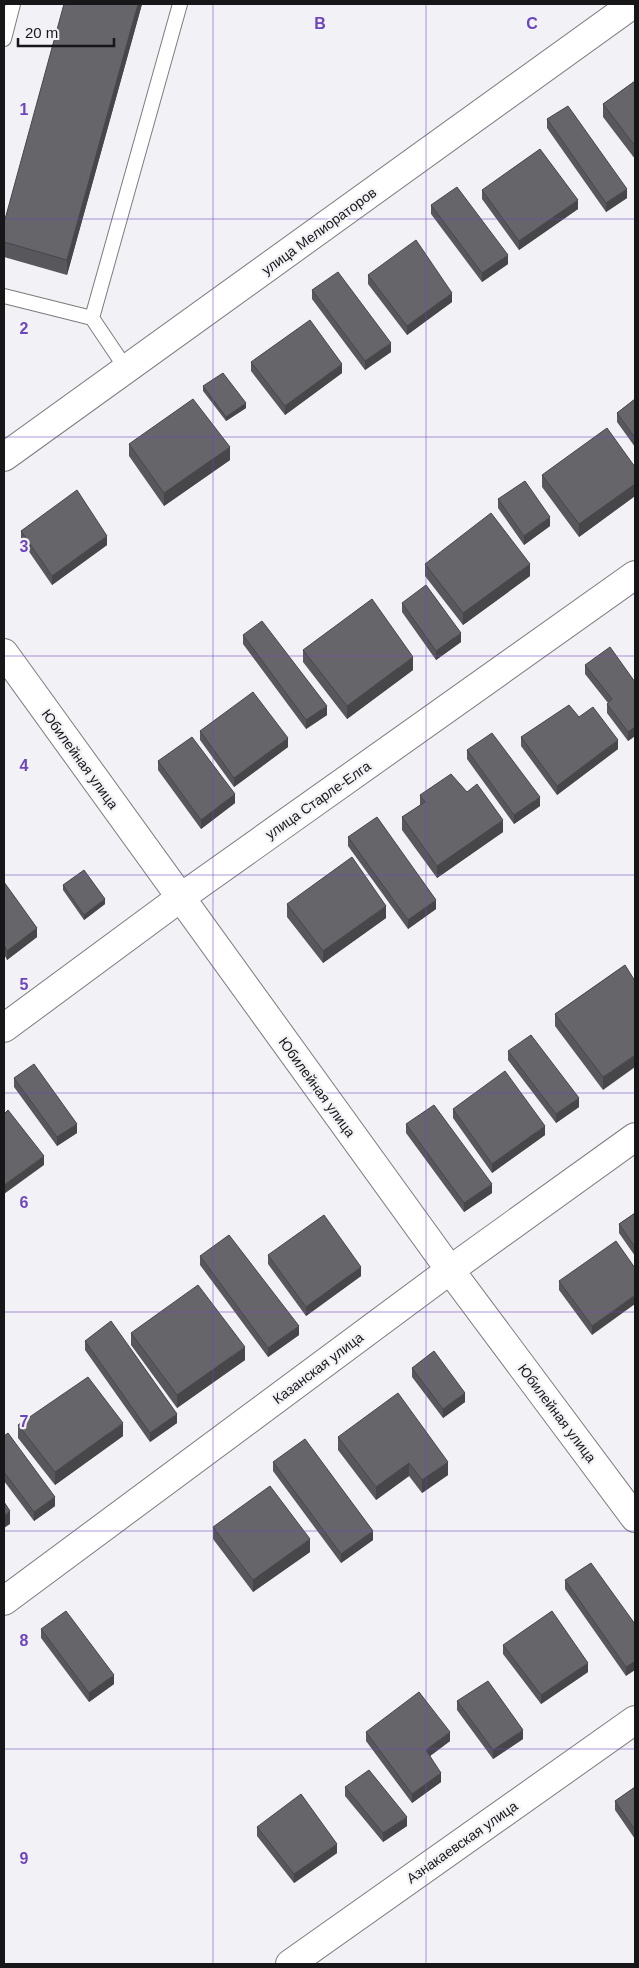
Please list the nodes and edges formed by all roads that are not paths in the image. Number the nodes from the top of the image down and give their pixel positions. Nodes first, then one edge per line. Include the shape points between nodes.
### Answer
1 (13, 4) edge
2 (180, 4) edge
3 (634, 4) edge
4 (4, 39) edge
5 (4, 296) edge
6 (92, 318) junction
7 (127, 370) junction
8 (4, 456) edge
9 (635, 575) edge
10 (4, 652) edge
11 (180, 898) junction
12 (4, 1028) edge
13 (635, 1137) edge
14 (450, 1270) junction
15 (635, 1518) edge
16 (4, 1601) edge
17 (635, 1720) edge
18 (290, 1964) edge

1 - 4 lane
2 - 6 lane
3 - 7 street, улица Мелиораторов
5 - 6 lane
6 - 7 lane
7 - 8 street, улица Мелиораторов
9 - 11 street, улица Старле-Елга
10 - 11 street, Юбилейная улица
11 - 12 street, улица Старле-Елга
11 - 14 street, Юбилейная улица
13 - 14 street, Казанская улица
14 - 15 street, Юбилейная улица
14 - 16 street, Казанская улица
17 - 18 street, Азнакаевская улица

